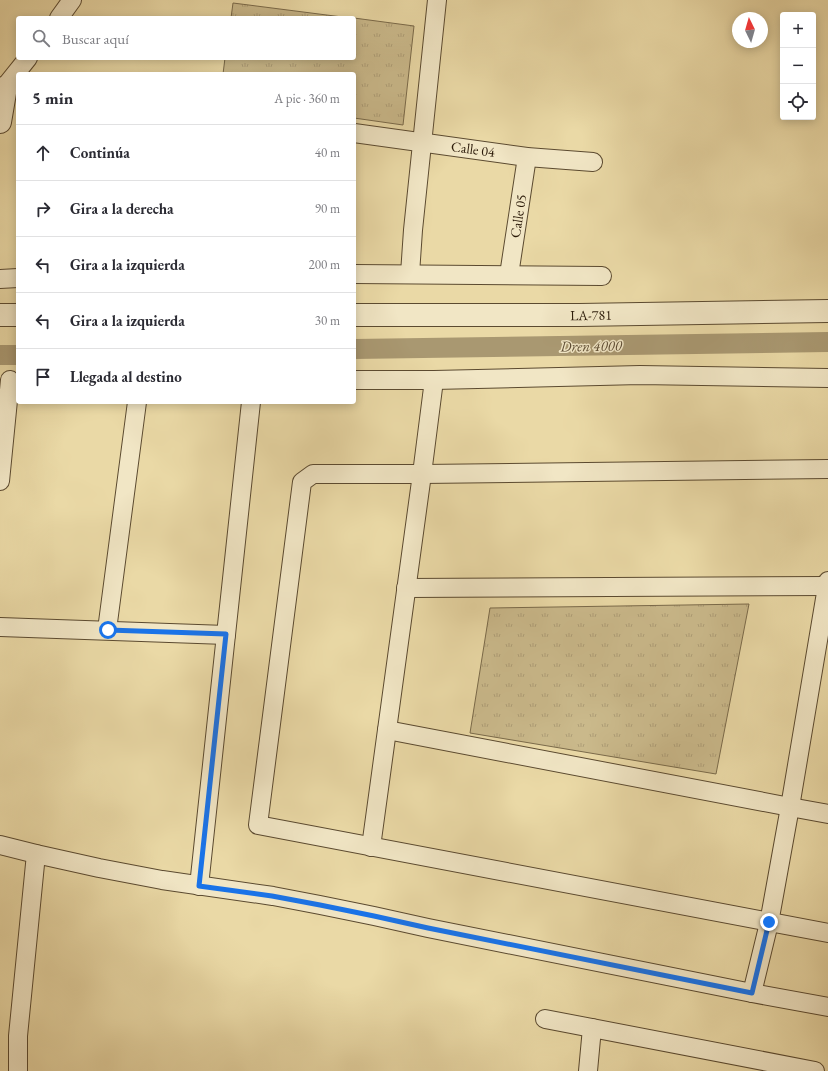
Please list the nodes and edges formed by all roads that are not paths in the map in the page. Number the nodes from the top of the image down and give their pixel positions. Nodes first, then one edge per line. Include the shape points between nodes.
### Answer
1 (72, 0) edge
2 (438, 0) edge
3 (60, 16) edge
4 (27, 60) edge
5 (19, 72) edge
6 (16, 77) edge
7 (8, 90) edge
8 (0, 122) edge
9 (356, 133) edge
10 (422, 142) junction
11 (527, 157) junction
12 (593, 162) dead end
13 (356, 274) edge
14 (410, 274) junction
15 (509, 275) junction
16 (602, 276) dead end
17 (16, 278) edge
18 (0, 279) edge
19 (828, 311) edge
20 (0, 314) edge
21 (16, 314) edge
22 (356, 315) edge
23 (828, 378) edge
24 (9, 380) edge
25 (356, 380) edge
26 (434, 380) junction
27 (137, 404) edge
28 (251, 404) edge
29 (828, 469) edge
30 (422, 474) junction
31 (0, 481) edge
32 (828, 584) edge
33 (406, 588) junction
34 (0, 627) edge
35 (108, 630) junction
36 (226, 634) junction
37 (387, 730) junction
38 (790, 808) junction
39 (828, 814) edge
40 (0, 845) edge
41 (371, 847) junction
42 (36, 854) junction
43 (199, 886) junction
44 (769, 922) junction
45 (828, 933) edge
46 (752, 993) junction
47 (828, 1007) edge
48 (545, 1019) dead end
49 (592, 1028) junction
50 (736, 1063) edge
51 (18, 1071) edge
52 (588, 1071) edge
53 (815, 1071) edge

1 - 3 street
2 - 10 street
4 - 5 street
6 - 7 street
7 - 8 street
9 - 10 street, Calle 04
10 - 11 street, Calle 04
10 - 14 street
11 - 12 street, Calle 04
11 - 15 street, Calle 05
13 - 14 street
14 - 15 street
15 - 16 street
17 - 18 street
19 - 22 street, LA-781 / LA-781
20 - 21 street
23 - 26 street via 640,375
24 - 31 street
25 - 26 street
26 - 30 street
27 - 35 street
28 - 36 street
29 - 30 street
30 - 33 street
30 - 41 street via 312,474 302,482 258,825
32 - 33 street
32 - 38 street
33 - 37 street
34 - 35 street
35 - 36 street
36 - 43 street
37 - 38 street
37 - 41 street
38 - 39 street
38 - 44 street
40 - 42 street
41 - 44 street
42 - 43 street
42 - 51 street via 18,1036
43 - 46 street via 320,905
44 - 45 street
44 - 46 street
46 - 47 street
48 - 49 street
49 - 50 street
49 - 52 street
50 - 53 street

